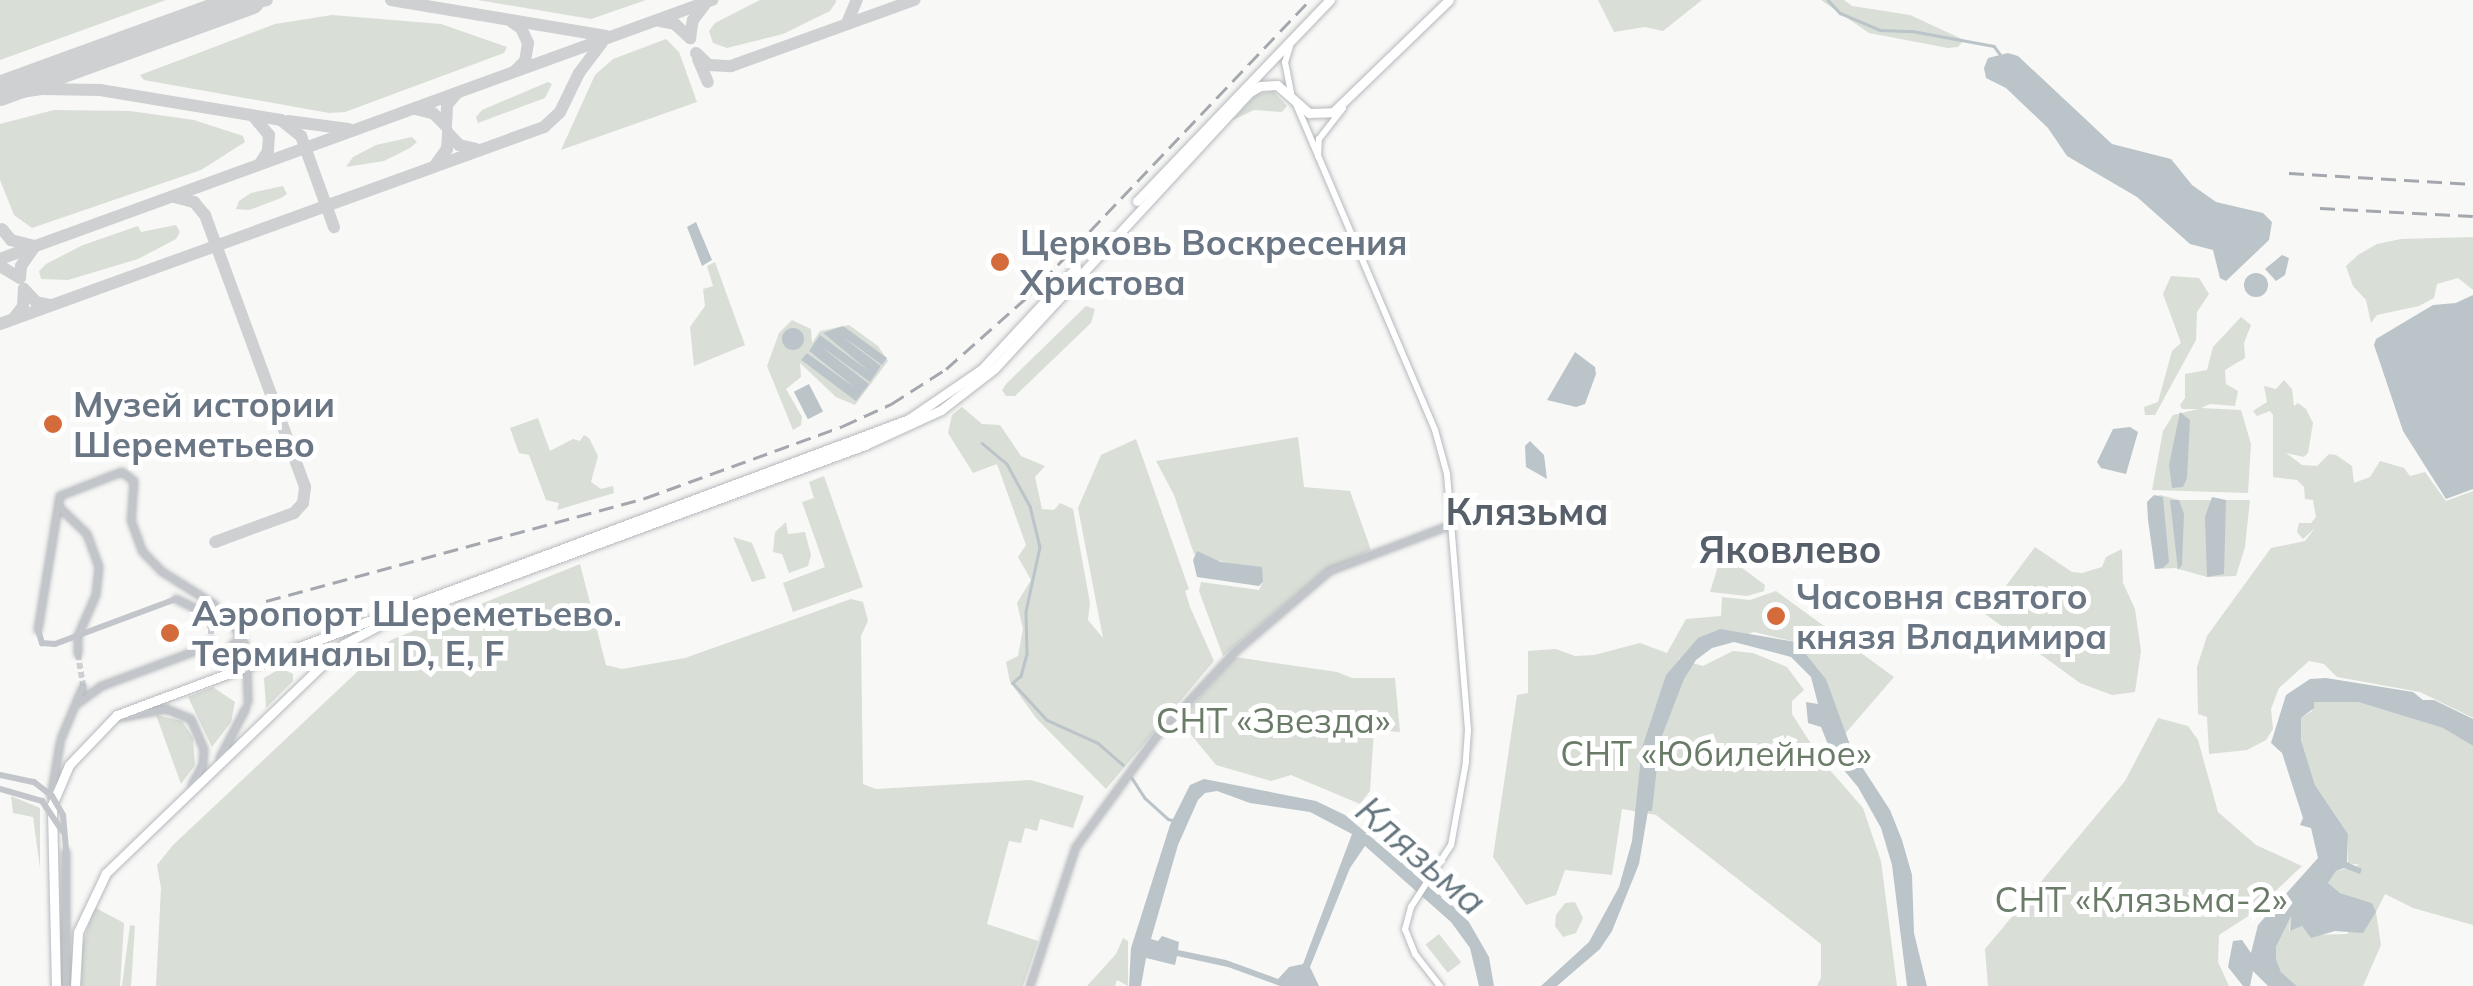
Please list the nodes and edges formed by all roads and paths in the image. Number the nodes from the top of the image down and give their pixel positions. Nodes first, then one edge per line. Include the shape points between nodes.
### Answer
1 (1330, 0) edge
2 (1448, 0) edge
3 (1301, 28) junction
4 (1294, 100) junction
5 (1345, 105) junction
6 (1319, 162) junction
7 (58, 502) junction
8 (1451, 525) junction
9 (215, 604) tunnel mouth
10 (199, 610) dead end
11 (236, 631) tunnel mouth
12 (212, 640) dead end
13 (78, 654) tunnel mouth
14 (83, 686) tunnel mouth
15 (77, 704) junction
16 (106, 723) junction
17 (213, 766) junction
18 (0, 775) edge
19 (192, 786) junction
20 (0, 789) edge
21 (50, 818) junction
22 (66, 852) junction
23 (56, 983) edge
24 (66, 986) edge
25 (76, 986) edge
26 (1030, 986) edge
27 (1440, 986) edge

1 - 3 main road
2 - 5 main road
3 - 4 main road via 1284,62
3 - 16 main road via 1002,349 936,404 861,439 139,704
4 - 5 main road via 1321,116
4 - 6 main road
4 - 17 main road via 1277,85 1260,86 1230,112 994,370 941,410 865,445 384,622 344,644
5 - 6 main road via 1319,139
6 - 8 main road via 1435,430
7 - 9 street via 68,490 130,474 133,532 142,551 161,571
7 - 10 street, bridge via 38,630 42,643 176,600
7 - 13 street via 95,550 98,589 78,636
8 - 26 street via 1330,572 1235,652 1157,736 1076,847
8 - 27 main road via 1468,730 1453,838 1407,918 1406,935
11 - 17 street, bridge via 248,669 247,705 235,737
12 - 15 street via 102,686
14 - 15 street
15 - 21 street via 61,742
16 - 19 street via 160,710 186,716 204,750
16 - 21 main road via 63,774
17 - 19 main road
18 - 22 street, bridge via 34,782 52,796 63,815
19 - 25 main road via 99,883 78,932
20 - 22 street, bridge via 47,806
21 - 23 main road
22 - 24 street

